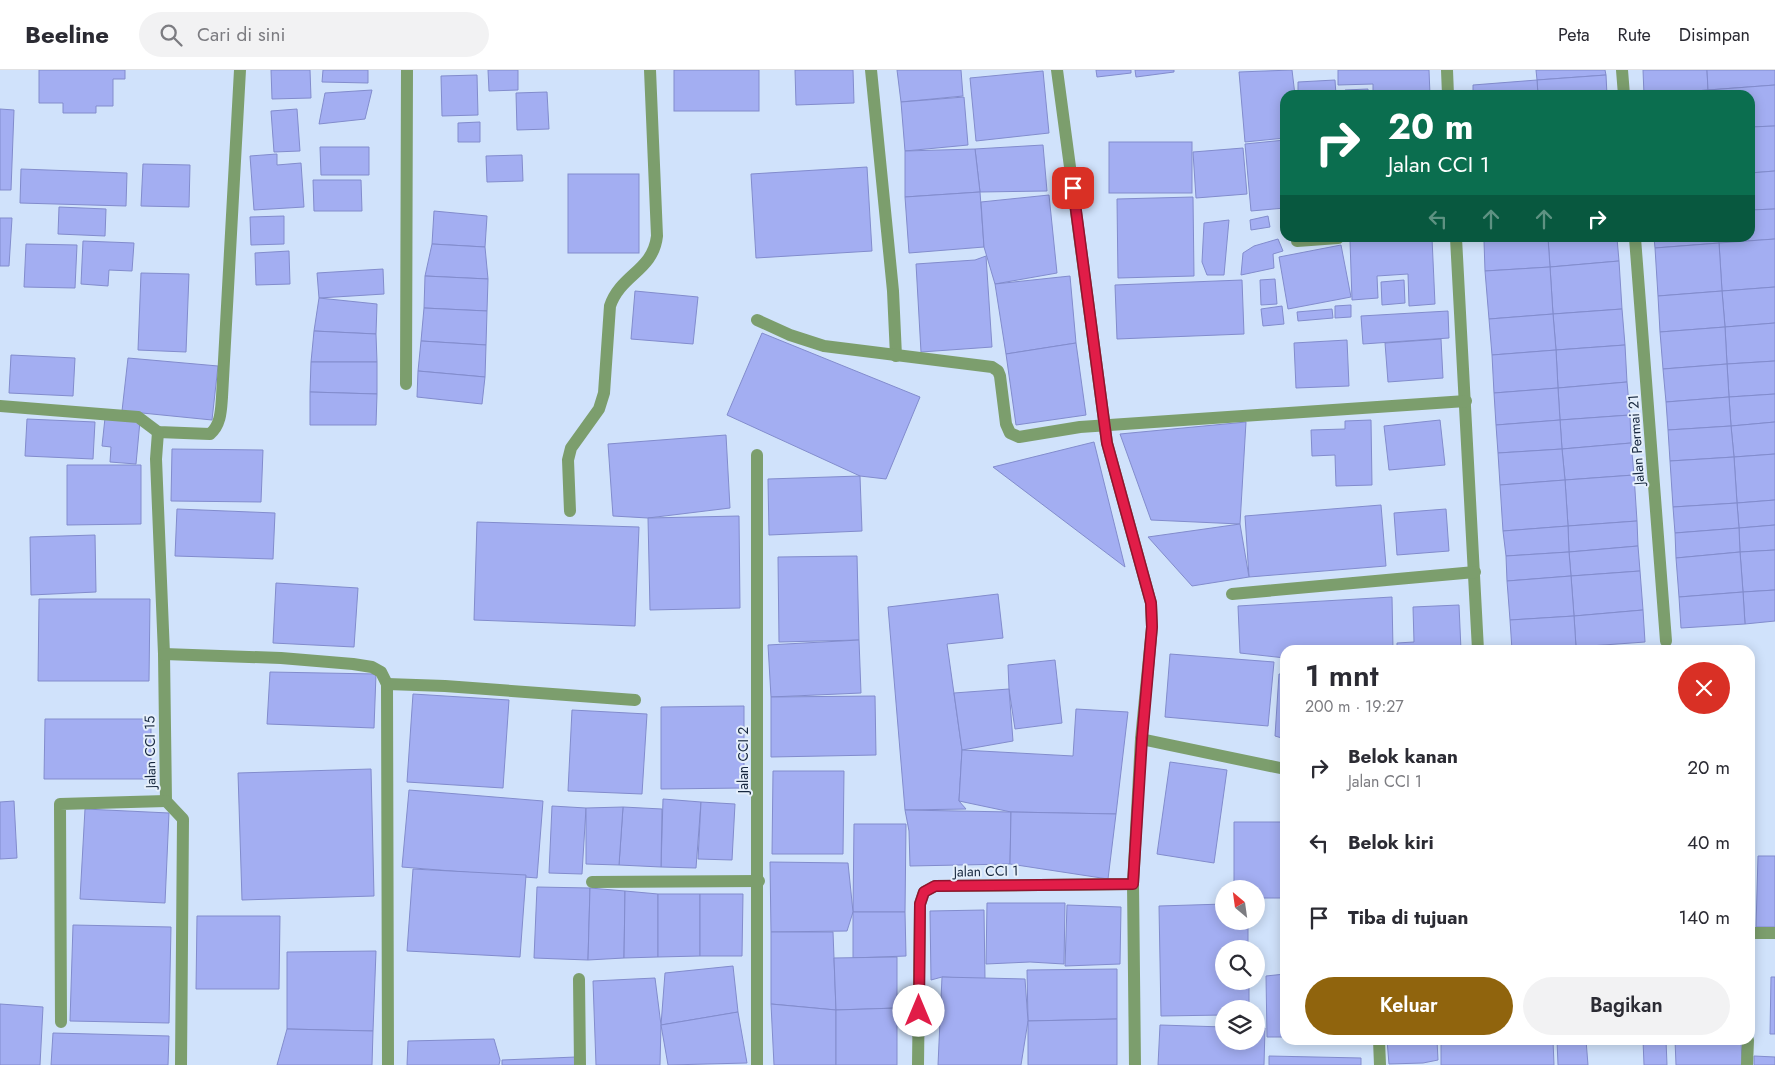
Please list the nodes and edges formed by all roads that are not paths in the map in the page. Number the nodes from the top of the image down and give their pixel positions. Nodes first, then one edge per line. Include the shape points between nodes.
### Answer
1 (240, 70) edge
2 (406, 70) edge
3 (650, 70) edge
4 (871, 70) edge
5 (1057, 70) edge
6 (1447, 70) edge
7 (1622, 70) edge
8 (1448, 90) edge
9 (1624, 90) edge
10 (1456, 242) edge
11 (1635, 242) edge
12 (756, 320) dead end
13 (896, 356) junction
14 (406, 384) dead end
15 (1466, 401) junction
16 (0, 406) edge
17 (1105, 426) junction
18 (158, 432) junction
19 (757, 455) dead end
20 (570, 511) dead end
21 (1475, 572) junction
22 (1232, 594) dead end
23 (1666, 641) dead end
24 (1478, 645) edge
25 (164, 654) junction
26 (387, 684) junction
27 (635, 700) dead end
28 (1142, 739) junction
29 (1280, 768) edge
30 (166, 801) junction
31 (759, 881) junction
32 (592, 882) dead end
33 (1133, 884) junction
34 (1755, 933) edge
35 (1775, 934) edge
36 (578, 979) dead end
37 (61, 1022) dead end
38 (1380, 1045) edge
39 (1748, 1045) edge
40 (181, 1065) edge
41 (388, 1065) edge
42 (580, 1065) edge
43 (757, 1065) edge
44 (918, 1065) edge
45 (1135, 1065) edge
46 (1380, 1065) edge
47 (1747, 1065) edge

1 - 18 street via 220,418 210,434
2 - 14 street
3 - 20 street via 656,250 646,264 614,293 610,306 604,393 599,409 571,448 568,460
4 - 13 street via 893,291
5 - 17 street
6 - 8 street
7 - 9 street
10 - 15 street
11 - 23 street, Jalan Permai 21
12 - 13 street via 824,346
13 - 17 street via 992,367 998,371 1006,424 1010,433 1019,437
15 - 17 street
15 - 21 street
16 - 18 street via 138,417
17 - 28 street via 1151,603 1152,627
18 - 25 street, Jalan CCI 15 via 156,459
19 - 31 street, Jalan CCI 2
21 - 22 street
21 - 24 street
25 - 26 street via 353,664 381,672
25 - 30 street, Jalan CCI 15
26 - 27 street
26 - 41 street
28 - 29 street
28 - 33 street
30 - 37 street via 60,804
30 - 40 street, Jalan CCI 15 via 183,819
31 - 32 street
31 - 43 street, Jalan CCI 2
33 - 44 street, Jalan CCI 1 via 935,886 924,892 920,904
33 - 45 street
34 - 35 street
36 - 42 street
38 - 46 street
39 - 47 street

